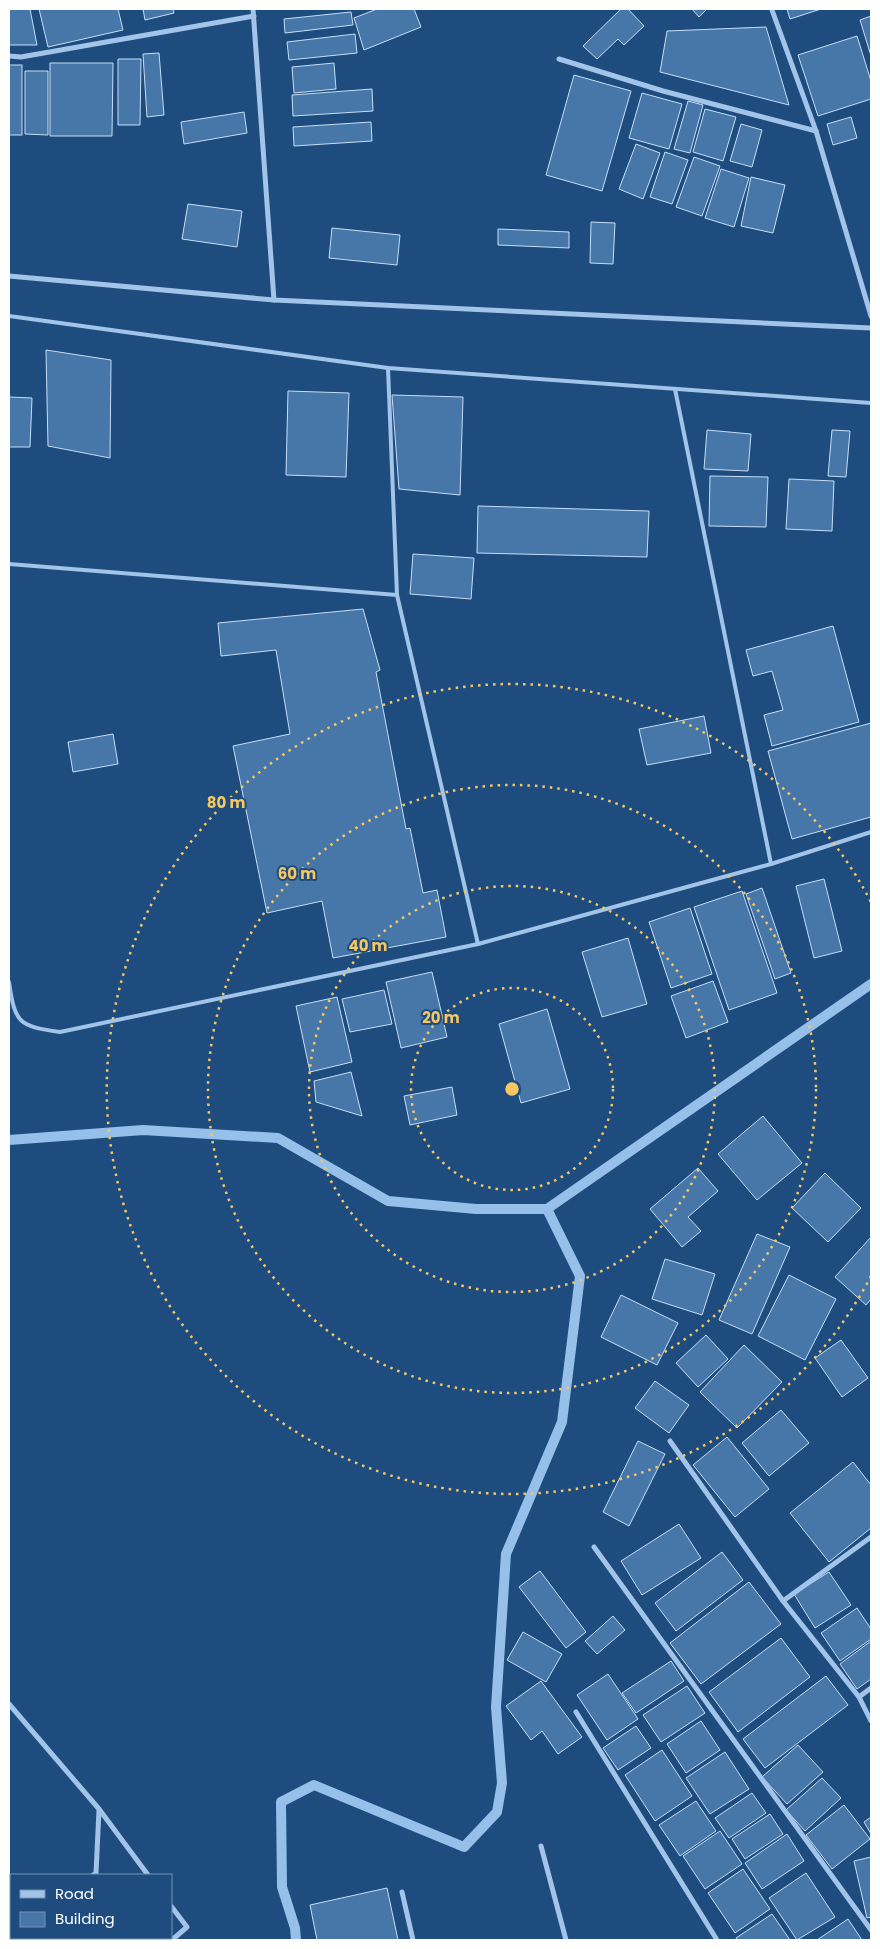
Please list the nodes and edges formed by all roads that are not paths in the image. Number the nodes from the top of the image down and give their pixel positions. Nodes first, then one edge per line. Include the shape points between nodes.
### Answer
1 (253, 9) edge
2 (772, 10) dead end
3 (254, 16) junction
4 (9, 56) edge
5 (559, 60) dead end
6 (816, 131) junction
7 (9, 276) edge
8 (274, 300) junction
9 (9, 316) edge
10 (871, 316) edge
11 (871, 328) edge
12 (388, 368) junction
13 (674, 389) junction
14 (871, 403) edge
15 (9, 564) edge
16 (397, 595) junction
17 (871, 832) edge
18 (771, 864) junction
19 (478, 944) junction
20 (9, 982) edge
21 (670, 1441) dead end
22 (871, 1538) edge
23 (594, 1547) dead end
24 (783, 1601) junction
25 (871, 1688) edge
26 (859, 1697) junction
27 (9, 1704) edge
28 (576, 1712) dead end
29 (871, 1721) edge
30 (99, 1809) junction
31 (541, 1846) dead end
32 (94, 1874) edge
33 (147, 1874) edge
34 (402, 1892) dead end
35 (172, 1907) edge
36 (871, 1930) edge
37 (172, 1940) edge
38 (413, 1940) edge
39 (566, 1940) edge
40 (717, 1940) edge

1 - 3 street
2 - 6 street
3 - 4 street via 21,57
3 - 8 street
5 - 6 street
6 - 10 street
7 - 8 street
8 - 11 street
9 - 12 lane
12 - 13 lane
12 - 16 lane
13 - 14 lane
13 - 18 lane
15 - 16 lane
16 - 19 lane
17 - 18 lane
18 - 19 lane
19 - 20 lane via 60,1032 30,1028 13,1010
21 - 24 street
22 - 24 street
23 - 36 street
24 - 26 street
25 - 26 street
26 - 29 street
27 - 30 street
28 - 40 street
30 - 32 street
30 - 33 street
31 - 39 street
34 - 38 street
35 - 37 street via 186,1927

